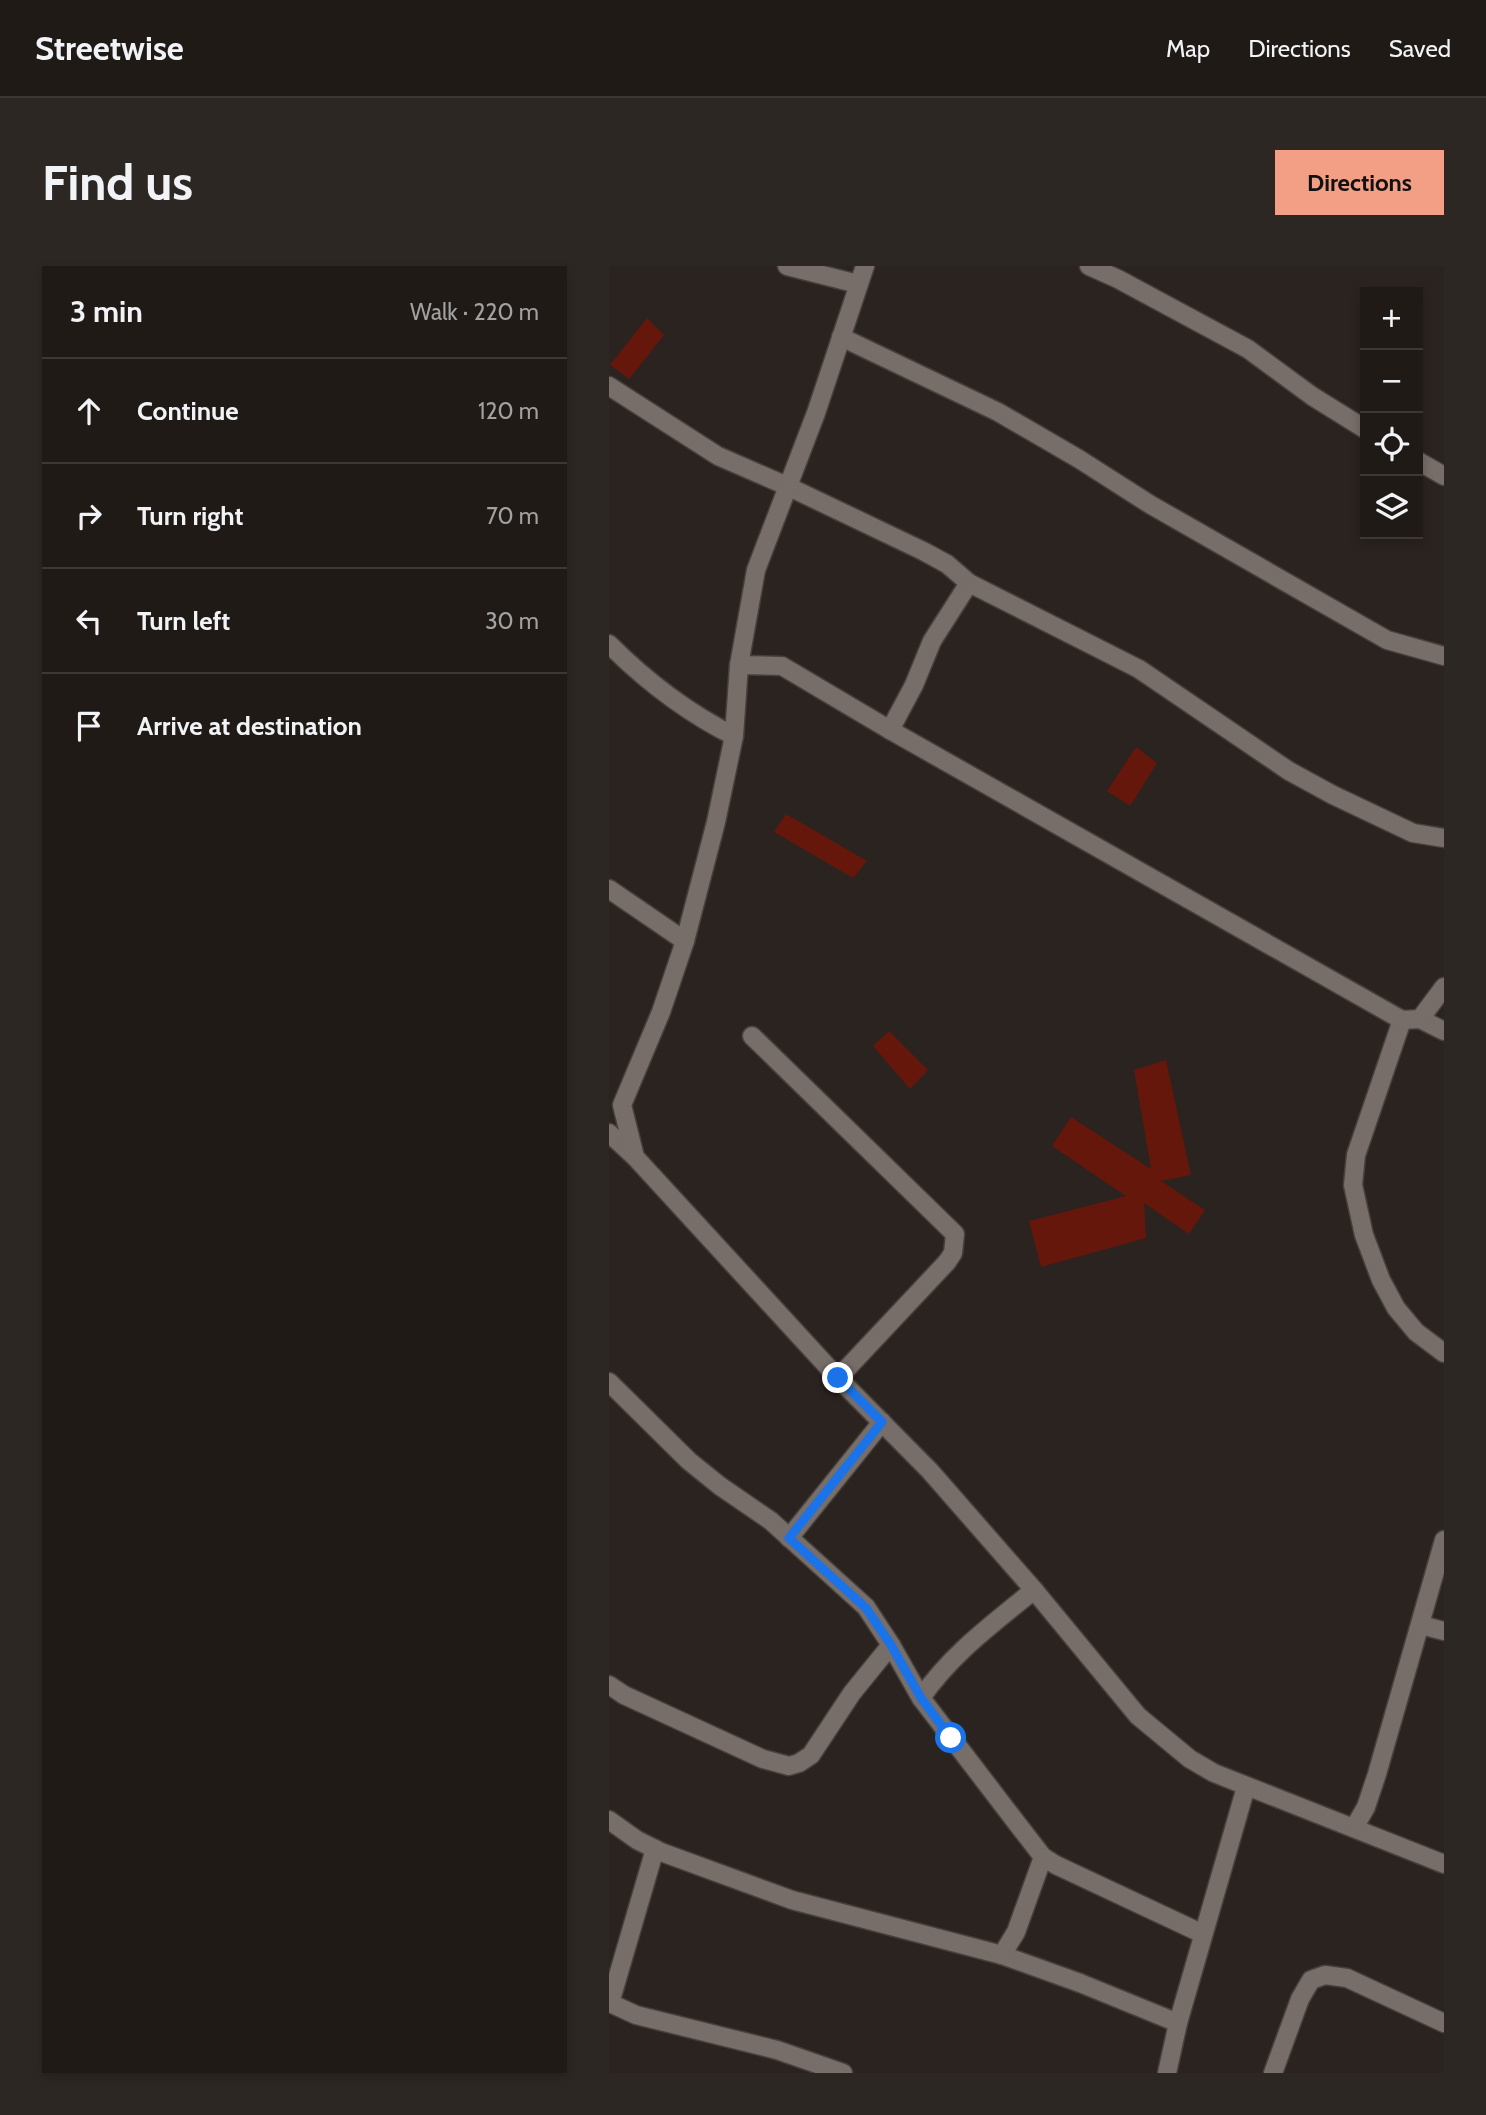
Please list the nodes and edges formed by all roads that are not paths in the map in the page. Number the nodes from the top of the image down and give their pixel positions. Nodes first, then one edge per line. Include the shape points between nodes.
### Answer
1 (787, 266) edge
2 (865, 266) edge
3 (1089, 266) edge
4 (858, 284) junction
5 (841, 337) junction
6 (609, 386) edge
7 (1360, 426) edge
8 (1423, 464) edge
9 (1444, 476) edge
10 (787, 486) junction
11 (969, 583) junction
12 (609, 644) edge
13 (1444, 656) edge
14 (739, 665) junction
15 (890, 730) junction
16 (734, 736) junction
17 (1444, 838) edge
18 (609, 888) edge
19 (685, 941) junction
20 (1444, 987) edge
21 (1411, 1020) junction
22 (1444, 1031) edge
23 (752, 1036) dead end
24 (616, 1108) edge
25 (609, 1133) edge
26 (635, 1157) junction
27 (1444, 1353) edge
28 (838, 1378) junction
29 (609, 1382) edge
30 (882, 1422) junction
31 (789, 1538) junction
32 (1444, 1540) edge
33 (1034, 1590) junction
34 (1421, 1625) junction
35 (1444, 1631) edge
36 (891, 1645) junction
37 (609, 1685) edge
38 (921, 1698) junction
39 (1246, 1787) junction
40 (609, 1820) edge
41 (1354, 1828) junction
42 (655, 1849) junction
43 (1043, 1857) junction
44 (1444, 1864) edge
45 (1203, 1934) junction
46 (1002, 1955) junction
47 (609, 2004) edge
48 (1178, 2023) junction
49 (1444, 2023) edge
50 (843, 2073) edge
51 (1167, 2073) edge
52 (1273, 2073) edge

1 - 4 street
2 - 4 street
3 - 7 street via 1248,349
4 - 5 street
5 - 10 street
5 - 13 street via 998,412 1387,640
6 - 10 street via 718,456
8 - 9 street
10 - 11 street via 923,551
10 - 14 street via 756,570
11 - 15 street via 932,641
11 - 17 street via 1139,669 1289,771 1333,795 1413,833
12 - 16 street via 695,716
14 - 15 street via 782,666
14 - 16 street
15 - 21 street
16 - 19 street
18 - 19 street
19 - 24 street via 661,1012
20 - 21 street
21 - 22 street
21 - 27 street via 1356,1155 1353,1185 1364,1235 1396,1308 1416,1332
23 - 28 street via 955,1234 953,1253 940,1270
24 - 26 street
25 - 26 street
26 - 28 street
28 - 30 street
29 - 31 street via 689,1461
30 - 31 street
30 - 33 street
31 - 36 street via 866,1608
32 - 34 street
33 - 38 street via 975,1638
33 - 39 street via 1138,1716 1190,1759
34 - 35 street
34 - 41 street via 1377,1774
36 - 37 street via 811,1755 789,1766 729,1744
36 - 38 street
38 - 43 street
39 - 41 street
39 - 45 street
40 - 42 street
41 - 44 street
42 - 46 street via 792,1900
42 - 47 street
43 - 45 street
43 - 46 street via 1016,1932
45 - 48 street
46 - 48 street
47 - 50 street
48 - 51 street
49 - 52 street via 1347,1978 1325,1975 1311,1980 1300,1999

